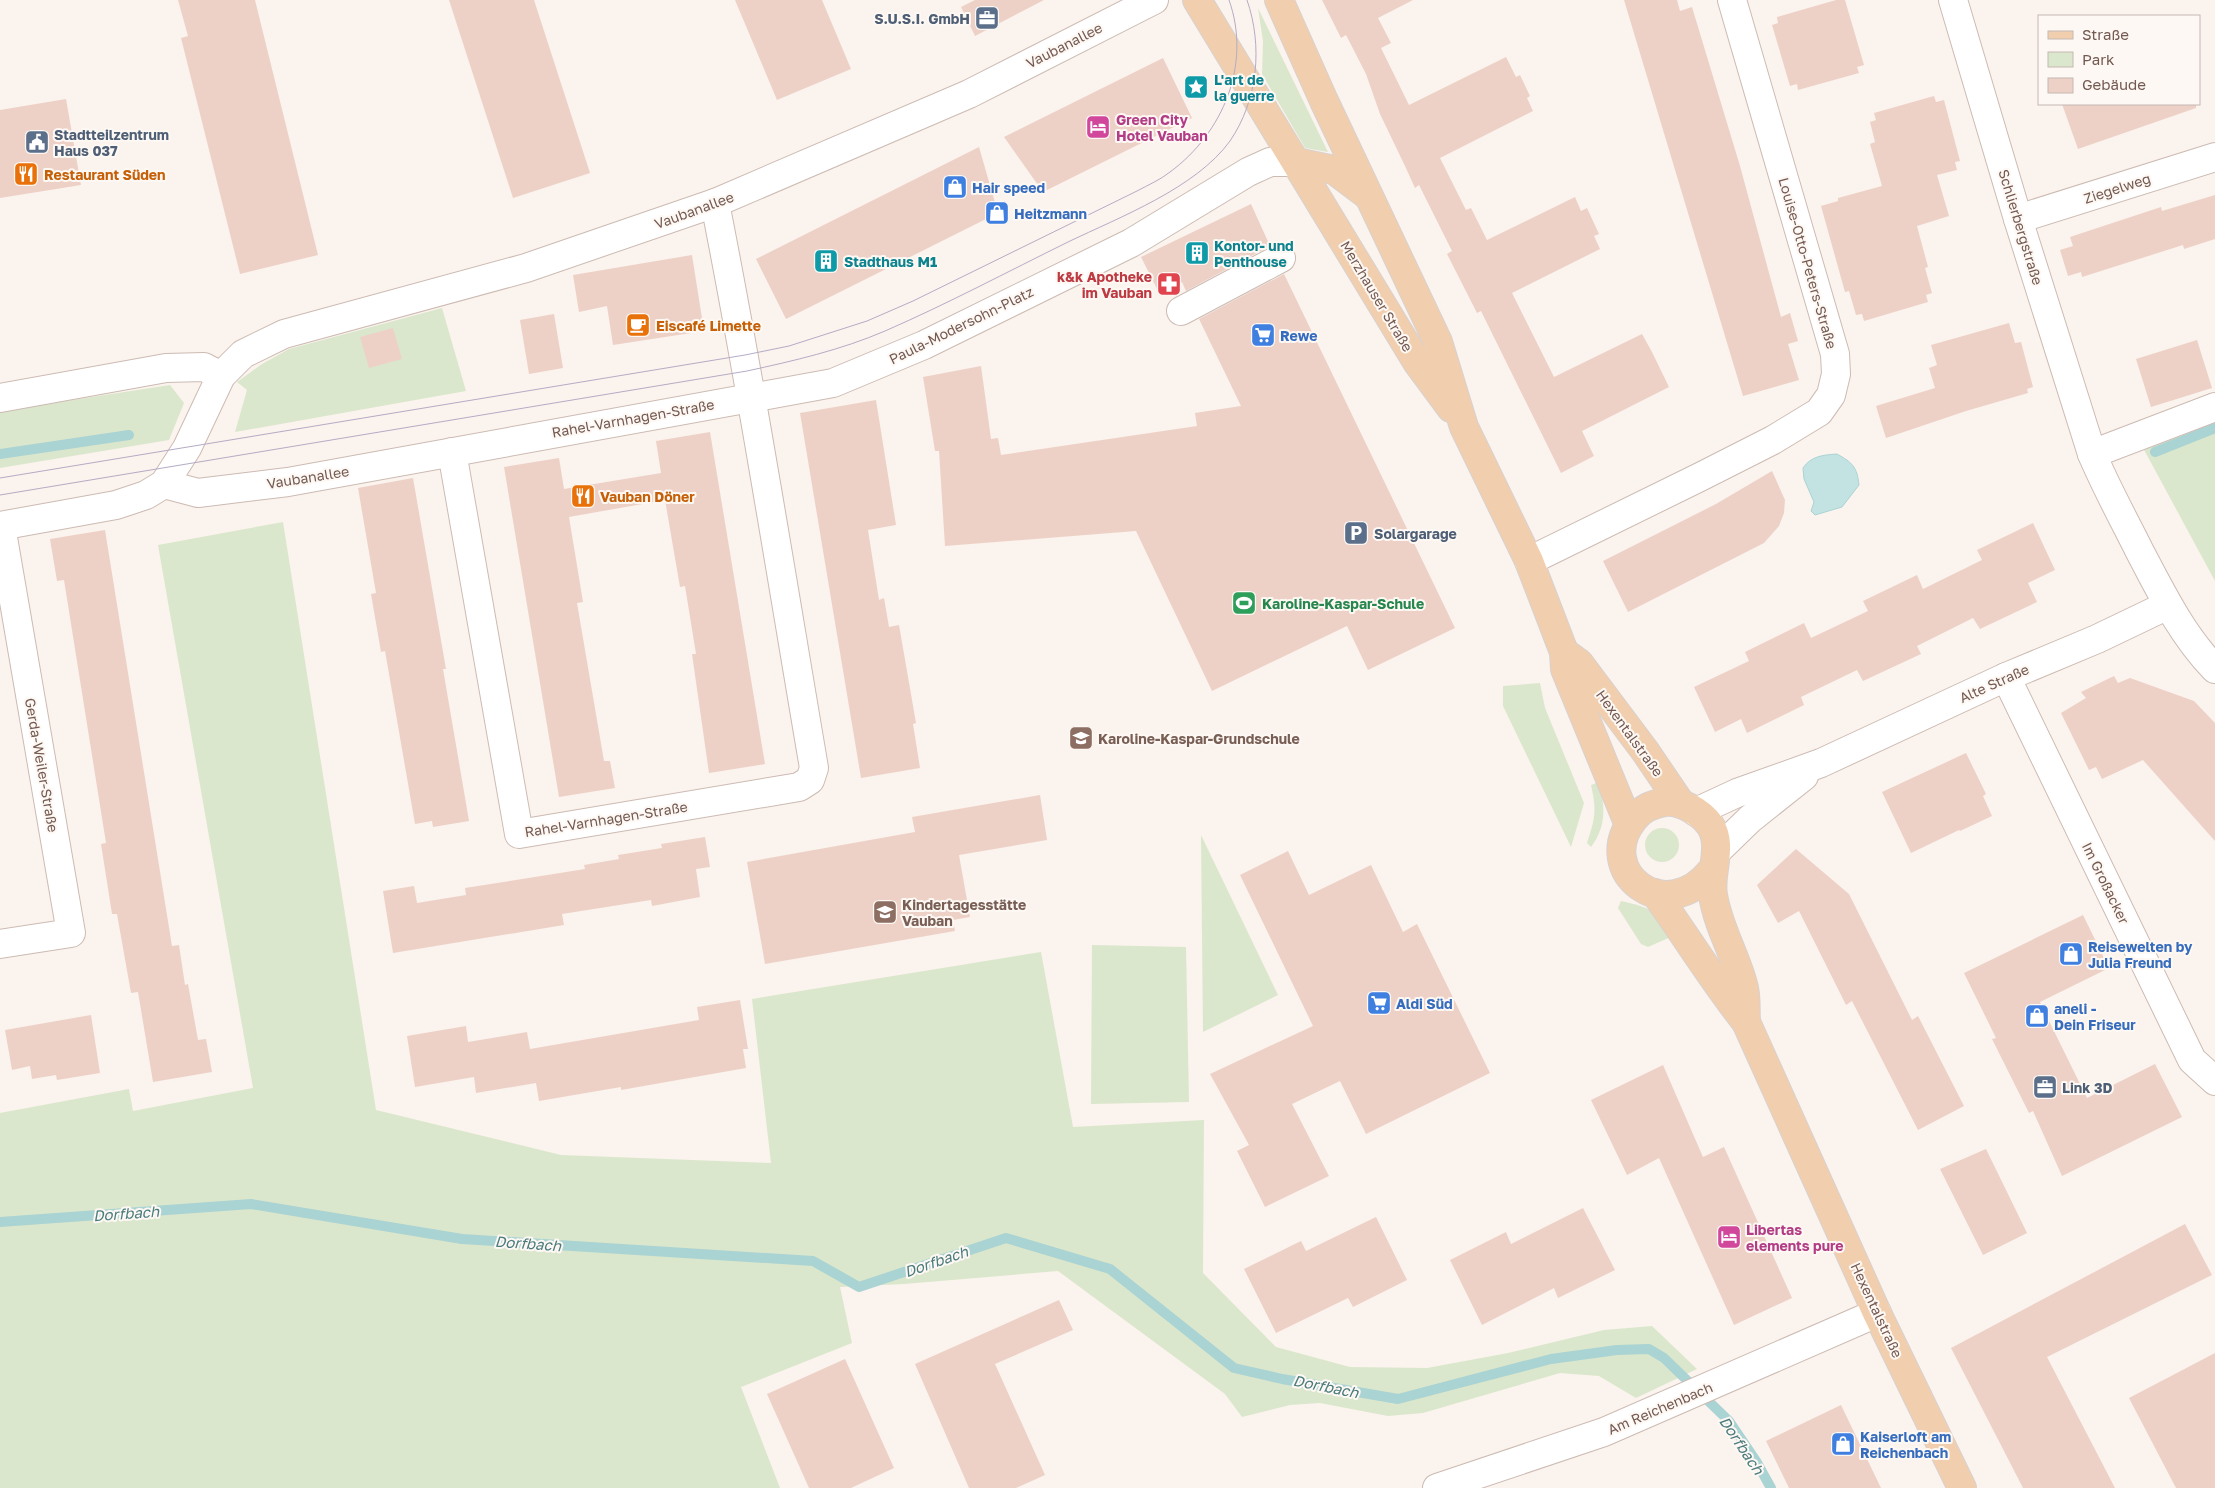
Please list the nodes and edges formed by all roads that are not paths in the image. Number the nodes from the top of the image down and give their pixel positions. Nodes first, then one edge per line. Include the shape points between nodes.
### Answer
1 (1154, 0) edge
2 (1197, 0) edge
3 (1280, 0) edge
4 (1732, 0) edge
5 (1953, 0) edge
6 (2215, 157) edge
7 (1296, 162) junction
8 (1369, 196) junction
9 (715, 204) junction
10 (2018, 219) junction
11 (1281, 258) dead end
12 (1181, 311) dead end
13 (220, 376) junction
14 (750, 397) junction
15 (0, 398) edge
16 (2215, 407) edge
17 (1464, 427) junction
18 (452, 452) junction
19 (2092, 454) junction
20 (164, 484) junction
21 (0, 526) edge
22 (1529, 561) junction
23 (2168, 605) junction
24 (1569, 661) junction
25 (2215, 669) edge
26 (2006, 677) junction
27 (1821, 763) junction
28 (1688, 808) junction
29 (1629, 825) junction
30 (1714, 861) junction
31 (1655, 894) junction
32 (0, 944) edge
33 (1746, 1022) junction
34 (2215, 1081) edge
35 (1877, 1313) junction
36 (1438, 1488) edge
37 (1962, 1488) edge

1 - 9 street, Vaubanallee via 969,94
2 - 7 main road, Merzhauser Straße
3 - 8 main road, Merzhauser Straße
4 - 22 street, Louise-Otto-Peters-Straße via 1835,354 1836,374 1831,395 1819,412 1773,440
5 - 10 street, Schlierbergstraße
6 - 10 street, Ziegelweg
7 - 8 main road, Merzhauser Straße via 1334,170
7 - 14 street, Paula-Modersohn-Platz via 1270,162 1248,172 1131,243 893,358 833,383
7 - 17 main road, Merzhauser Straße via 1417,362
8 - 17 main road, Merzhauser Straße via 1438,342
9 - 13 street, Vaubanallee via 526,268 284,334 243,354
9 - 14 street, Rahel-Varnhagen-Straße via 745,355
10 - 19 street, Schlierbergstraße
11 - 12 street
13 - 15 street via 204,367 166,368
13 - 20 street, Vaubanallee via 187,448
14 - 18 street, Rahel-Varnhagen-Straße
14 - 18 street, Rahel-Varnhagen-Straße via 814,768 810,780 798,787 519,834
16 - 19 street
17 - 22 main road, Merzhauser Straße
18 - 20 street, Vaubanallee via 288,482 198,493
19 - 23 street
20 - 21 street, Vaubanallee via 146,495 116,505
21 - 32 street, Gerda-Weiler-Straße via 71,933
22 - 24 main road, Merzhauser Straße
23 - 25 street
23 - 26 street, Alte Straße
24 - 28 main road, Hexentalstraße
24 - 29 main road, Hexentalstraße
26 - 27 street, Alte Straße
26 - 34 street, Im Großacker via 2192,1060
27 - 28 street, Alte Straße
27 - 30 street, Alte Straße via 1750,819
28 - 29 main road via 1672,802 1656,804 1637,815
28 - 30 main road, Hexentalstraße via 1711,826 1716,843
29 - 31 main road, Hexentalstraße via 1621,849 1624,867 1638,885
30 - 31 main road via 1702,882 1684,893
30 - 33 main road, Hexentalstraße via 1713,894 1720,925 1744,986
31 - 33 main road, Hexentalstraße via 1690,941 1716,985
33 - 35 main road, Hexentalstraße
35 - 36 street, Am Reichenbach via 1604,1432
35 - 37 main road, Hexentalstraße

